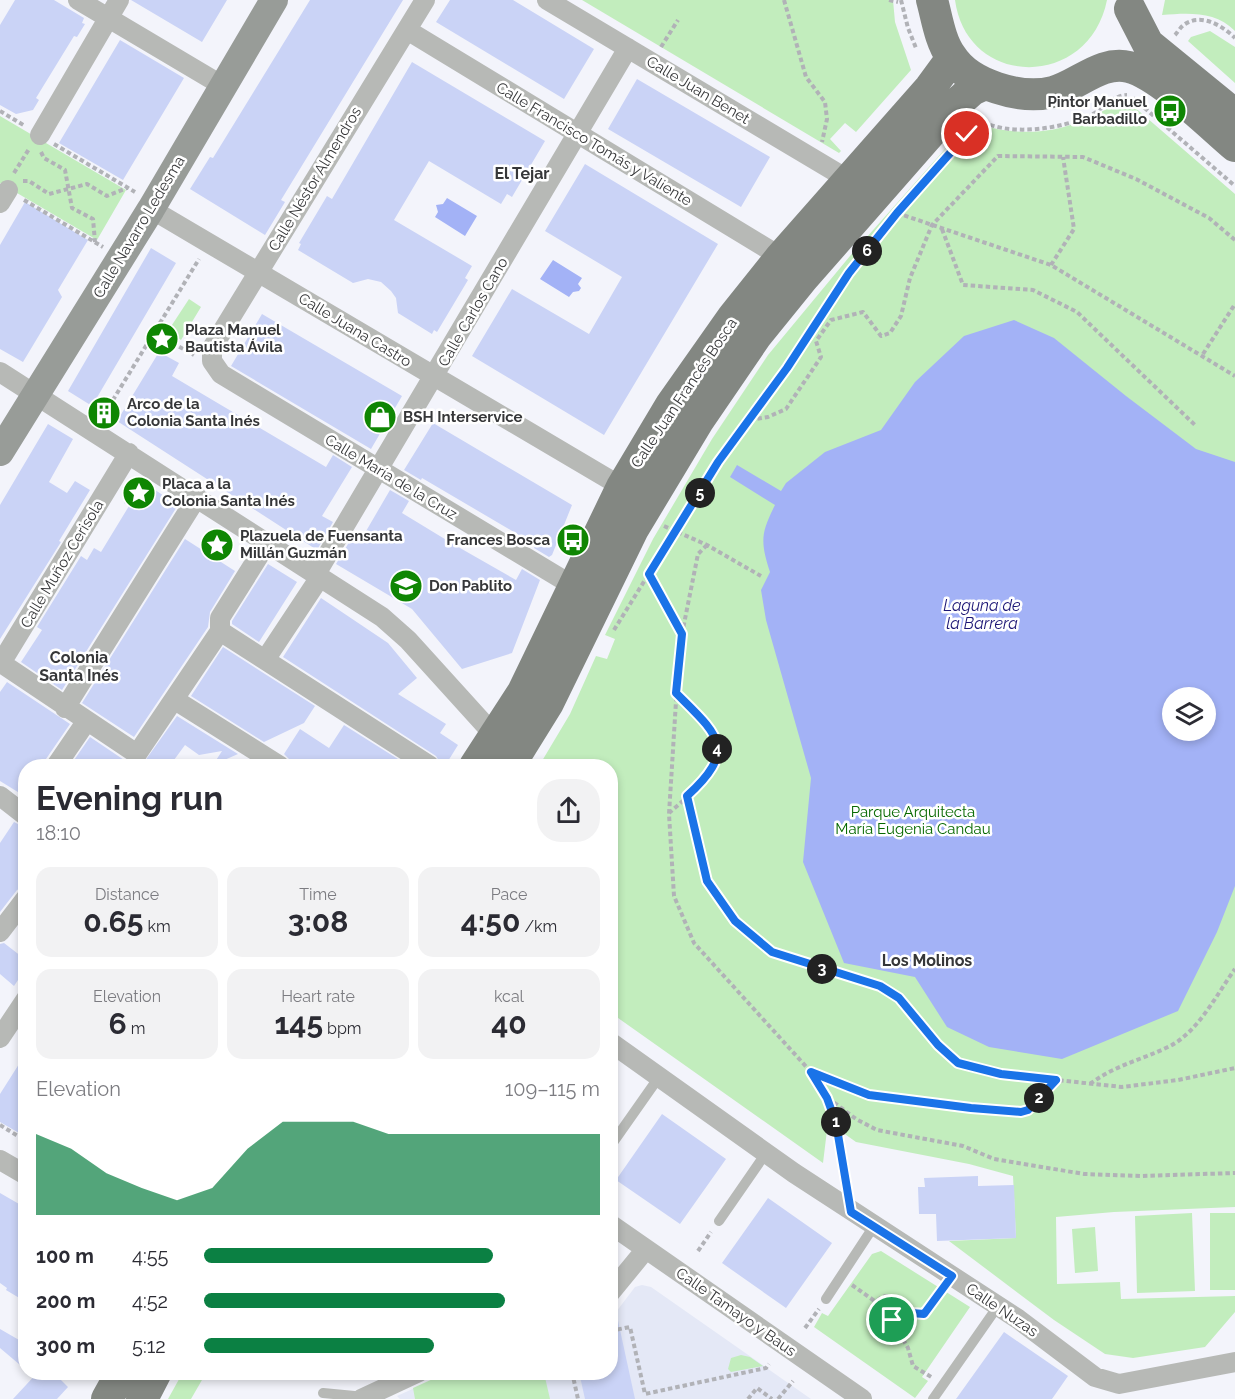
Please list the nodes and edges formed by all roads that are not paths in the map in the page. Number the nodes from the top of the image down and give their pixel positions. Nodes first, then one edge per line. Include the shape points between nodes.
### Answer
1 (78, 0) edge
2 (119, 0) edge
3 (274, 0) edge
4 (425, 0) edge
5 (547, 0) edge
6 (932, 0) edge
7 (1130, 5) edge
8 (109, 18) junction
9 (407, 30) junction
10 (628, 48) junction
11 (952, 58) junction
12 (1091, 74) junction
13 (985, 84) junction
14 (223, 86) junction
15 (1235, 115) edge
16 (577, 134) junction
17 (38, 143) road end
18 (1235, 146) edge
19 (849, 180) junction
20 (152, 206) junction
21 (781, 257) junction
22 (259, 273) junction
23 (212, 361) joint
24 (0, 372) edge
25 (435, 376) junction
26 (36, 394) junction
27 (0, 452) edge
28 (129, 453) junction
29 (379, 470) junction
30 (622, 487) junction
31 (197, 497) junction
32 (267, 543) junction
33 (318, 575) junction
34 (575, 588) junction
35 (220, 631) junction
36 (265, 660) junction
37 (175, 700) junction
38 (65, 708) junction
39 (86, 722) junction
40 (495, 736) junction
41 (61, 759) edge
42 (269, 759) edge
43 (419, 759) edge
44 (480, 759) edge
45 (513, 759) edge
46 (18, 908) edge
47 (0, 932) edge
48 (18, 1011) edge
49 (0, 1038) edge
50 (618, 1048) edge
51 (659, 1077) junction
52 (618, 1135) edge
53 (766, 1153) junction
54 (0, 1160) edge
55 (18, 1170) edge
56 (719, 1221) dead end
57 (874, 1226) junction
58 (618, 1230) edge
59 (646, 1249) junction
60 (618, 1279) edge
61 (823, 1302) road end
62 (998, 1306) junction
63 (1235, 1362) edge
64 (118, 1380) edge
65 (152, 1380) edge
66 (402, 1380) edge
67 (323, 1393) dead end
68 (363, 1398) edge
69 (107, 1399) edge
70 (142, 1399) edge
71 (862, 1399) edge
72 (933, 1399) edge

1 - 8 street
2 - 8 street
3 - 14 main road, Calle Navarro Ledesma
4 - 9 street, Calle Néstor Almendros
5 - 10 street, Calle Juan Benet
6 - 11 main road
7 - 12 main road via 1117,43
7 - 15 main road via 1148,44
8 - 14 street
8 - 17 street
9 - 16 street, Calle Francisco Tomás y Valiente
9 - 22 street, Calle Néstor Almendros
10 - 16 street, Calle Carlos Cano
10 - 19 street, Calle Juan Benet
11 - 13 main road
11 - 19 main road, Calle Juan Francés Bosca
12 - 13 main road via 1053,92 1013,93
12 - 18 main road via 1112,65 1131,67 1158,81
13 - 45 main road, Calle Juan Francés Bosca via 953,108 756,336 698,421 633,529 548,703
14 - 20 main road, Calle Navarro Ledesma
16 - 21 street, Calle Francisco Tomás y Valiente
16 - 25 street, Calle Carlos Cano
19 - 21 main road, Calle Juan Francés Bosca
20 - 22 street, Calle Juana Castro
20 - 26 main road, Calle Navarro Ledesma
21 - 30 main road, Calle Juan Francés Bosca via 671,405
22 - 23 street, Calle Néstor Almendros via 212,348
22 - 25 street, Calle Juana Castro
23 - 29 street, Calle María de la Cruz via 221,374
24 - 26 street
25 - 29 street, Calle Carlos Cano
25 - 30 street, Calle Juana Castro
26 - 27 main road, Calle Navarro Ledesma
26 - 28 street
28 - 31 street
28 - 38 street, Calle Muñoz Cerisola via 1,663
29 - 33 street, Calle Carlos Cano
29 - 34 street, Calle María de la Cruz
30 - 34 main road, Calle Juan Francés Bosca
31 - 32 street
31 - 38 street
32 - 33 street
32 - 35 street via 219,618
33 - 36 street, Calle Carlos Cano
33 - 40 street via 382,617 408,640
34 - 40 main road, Calle Juan Francés Bosca via 523,692
35 - 36 street
35 - 37 street
36 - 43 street
37 - 39 street, Calle Muñoz Cerisola via 137,754
37 - 42 street
38 - 39 street, Calle Muñoz Cerisola
39 - 41 street
40 - 44 main road, Calle Juan Francés Bosca
46 - 47 street
48 - 49 street
50 - 51 street, Calle Nuzas
51 - 52 lane
51 - 53 street, Calle Nuzas
53 - 56 lane
53 - 57 street, Calle Nuzas
54 - 55 street
57 - 61 lane
57 - 62 street, Calle Nuzas
58 - 59 street, Calle Tamayo y Baus
59 - 60 street
59 - 71 street, Calle Tamayo y Baus
62 - 63 street, Calle Nuzas via 1095,1377 1119,1384
62 - 72 lane
64 - 69 main road
65 - 70 main road
66 - 68 street
67 - 68 lane

